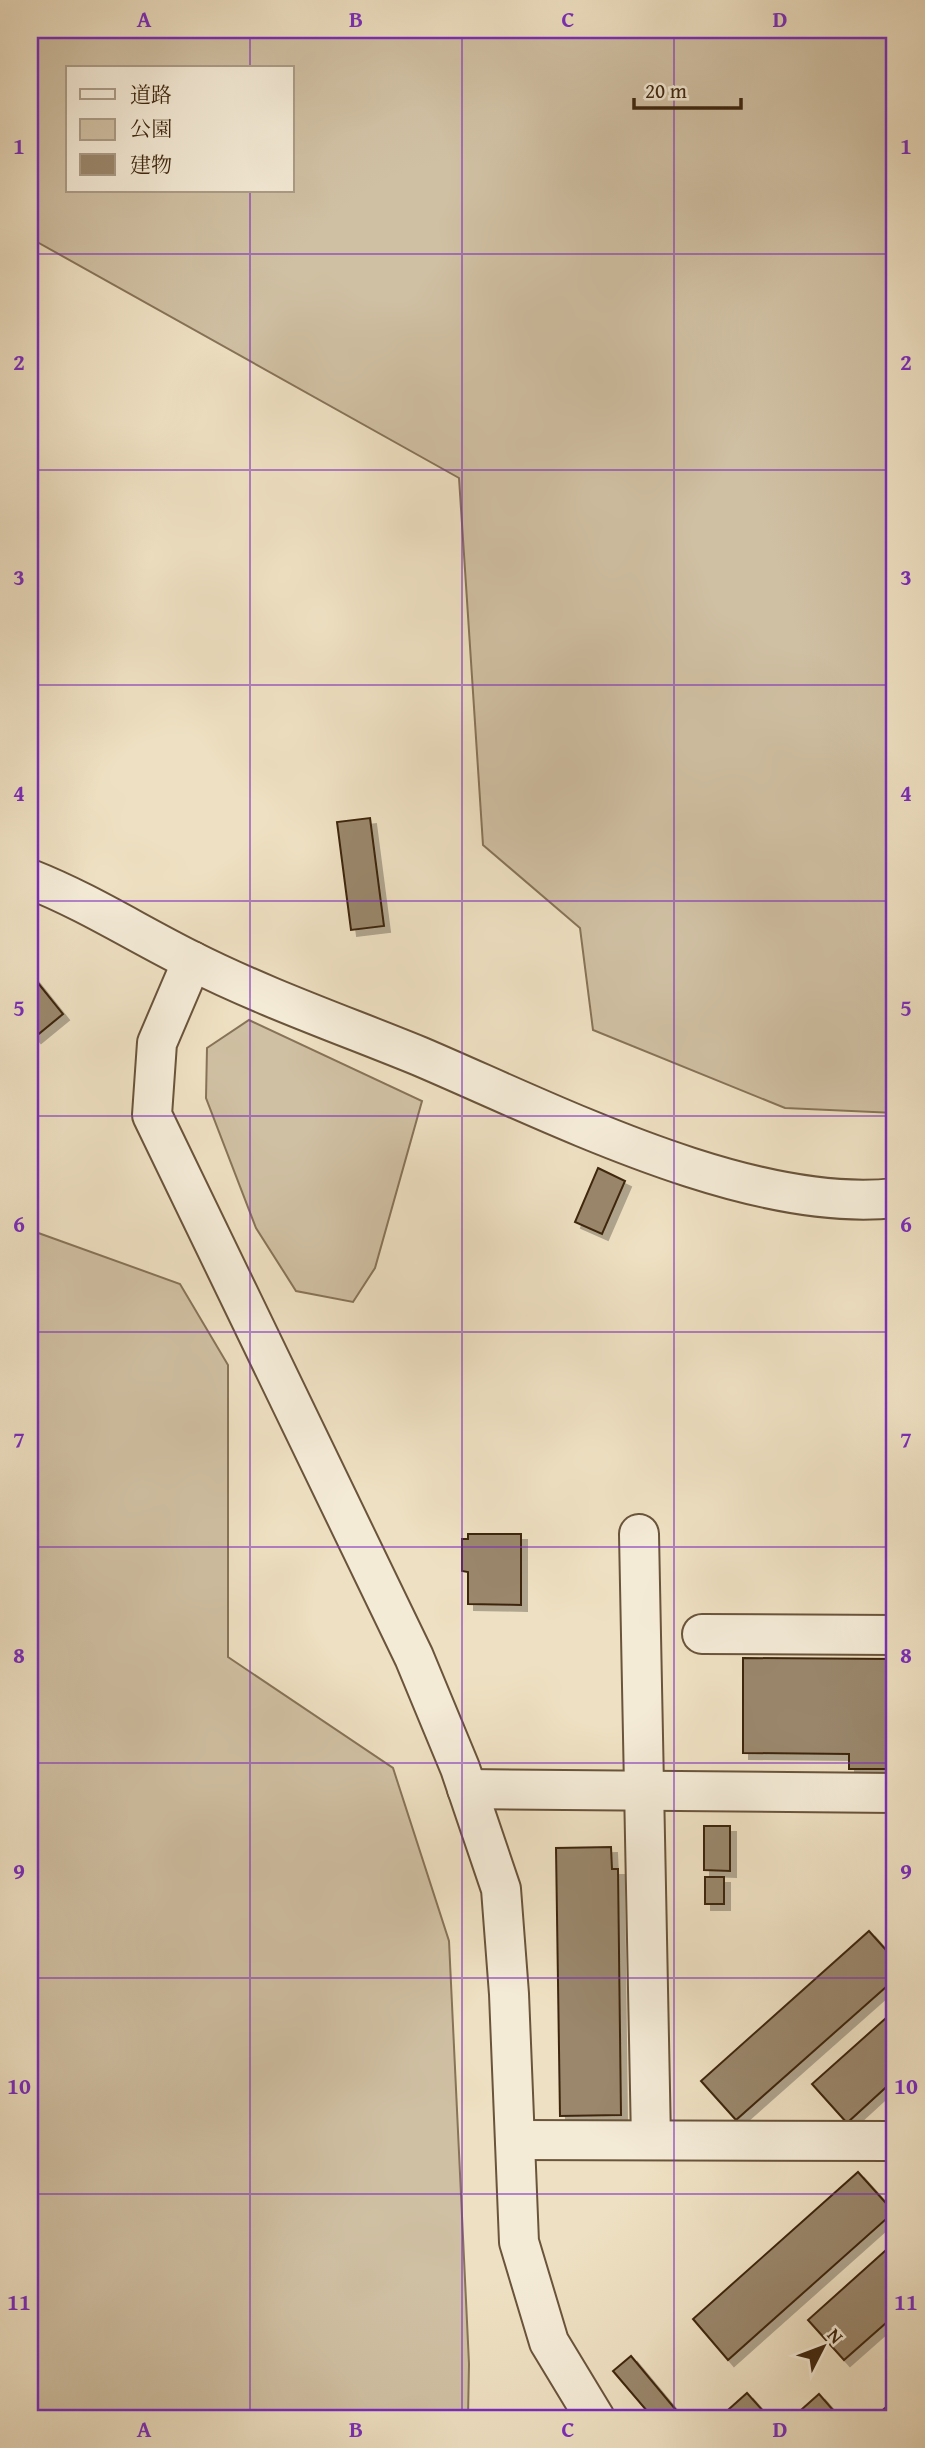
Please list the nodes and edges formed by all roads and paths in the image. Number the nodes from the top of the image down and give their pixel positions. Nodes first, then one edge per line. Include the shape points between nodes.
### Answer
1 (30, 879) edge
2 (192, 961) junction
3 (895, 1198) edge
4 (639, 1534) dead end
5 (702, 1634) dead end
6 (895, 1635) edge
7 (644, 1788) junction
8 (467, 1789) junction
9 (895, 1793) edge
10 (515, 2140) junction
11 (652, 2140) junction
12 (895, 2141) edge
13 (595, 2418) edge

1 - 2 street via 64,892
2 - 3 street via 619,1141 716,1175 791,1193
2 - 8 street via 157,1042 152,1115 414,1657
4 - 7 street
5 - 6 street
7 - 8 street
7 - 9 street
7 - 11 street
8 - 10 street via 501,1889
10 - 11 street
10 - 13 street via 519,2242 549,2342
11 - 12 street

